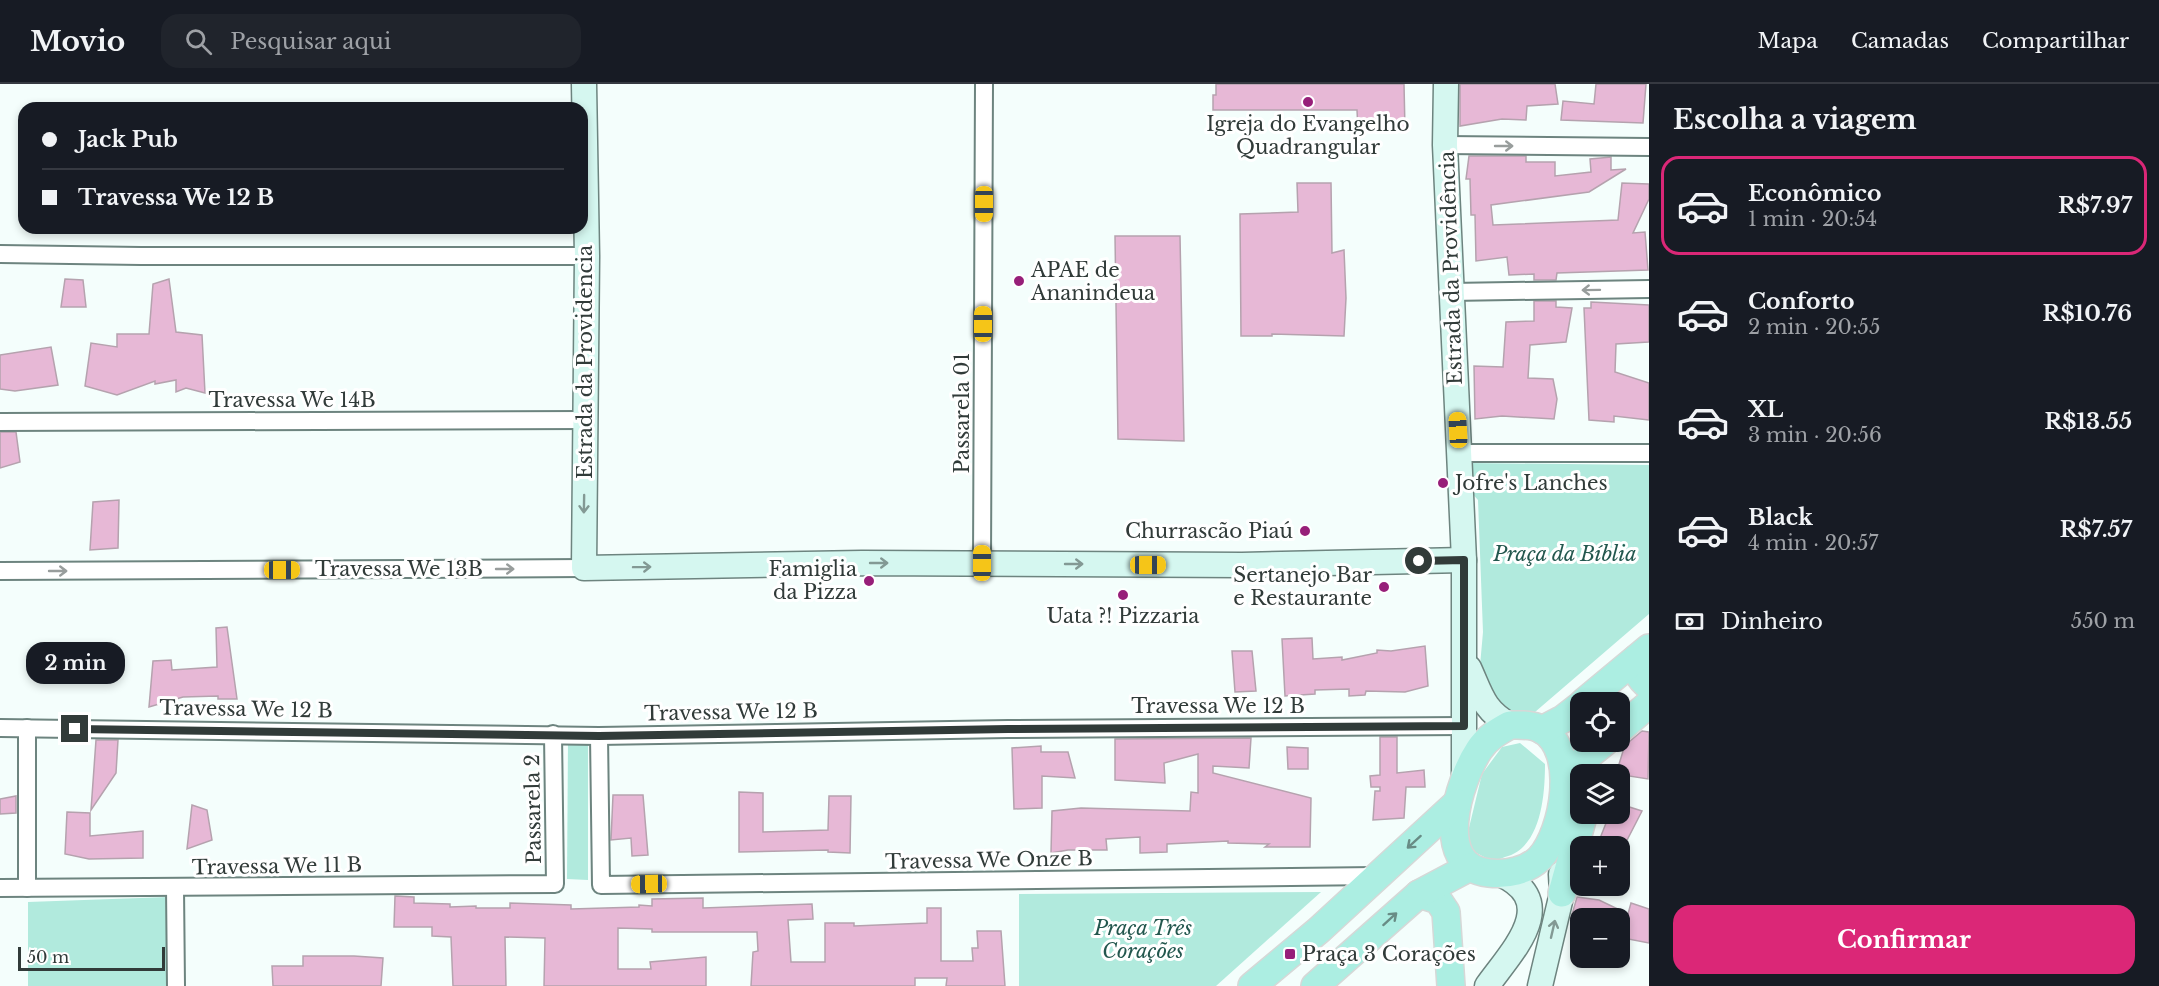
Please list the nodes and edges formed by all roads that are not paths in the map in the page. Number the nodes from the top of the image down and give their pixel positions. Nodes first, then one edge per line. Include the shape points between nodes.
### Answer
1 (584, 84) edge
2 (984, 84) edge
3 (1446, 84) edge
4 (584, 102) edge
5 (1445, 146) junction
6 (1649, 147) edge
7 (587, 234) edge
8 (0, 254) edge
9 (587, 256) junction
10 (1649, 289) edge
11 (1451, 292) junction
12 (585, 420) junction
13 (0, 422) edge
14 (1459, 453) junction
15 (1649, 453) edge
16 (1464, 560) junction
17 (982, 563) junction
18 (583, 568) junction
19 (0, 571) edge
20 (1642, 653) edge
21 (1464, 657) junction
22 (1649, 686) edge
23 (1596, 692) edge
24 (1649, 704) edge
25 (1570, 713) edge
26 (1630, 721) edge
27 (1510, 725) junction
28 (1464, 726) junction
29 (0, 728) edge
30 (27, 728) junction
31 (1542, 730) junction
32 (553, 734) junction
33 (599, 736) junction
34 (1593, 752) edge
35 (1460, 791) junction
36 (1569, 803) edge
37 (1470, 867) junction
38 (1500, 874) junction
39 (1376, 876) junction
40 (555, 884) joint
41 (0, 888) edge
42 (27, 888) junction
43 (175, 888) junction
44 (1562, 893) joint
45 (1419, 894) junction
46 (176, 986) edge
47 (1252, 986) edge
48 (1315, 986) edge
49 (1451, 986) edge
50 (1488, 986) edge
51 (1540, 986) edge

1 - 4 main road, Estrada da Providencia
2 - 17 street, Passarela 01
3 - 5 main road, Estrada da Providência
5 -> 6 street
5 - 11 main road, Estrada da Providência
7 - 9 main road, Estrada da Providencia
8 - 9 street
9 - 12 main road, Estrada da Providencia
10 -> 11 street
11 - 14 main road, Estrada da Providência
12 - 13 street, Travessa We 14B
12 -> 18 main road, Estrada da Providencia
14 - 15 street
14 - 16 main road, Estrada da Providência
17 -> 16 main road, Travessa We 13B via 1242,565
16 - 21 main road, Estrada da Providência
18 -> 17 main road, Travessa We 13B
19 -> 18 street, Travessa We 13B
20 - 22 main road via 1636,668
20 - 23 main road
21 - 27 main road via 1488,708
21 - 28 main road, Estrada da Providência
24 - 26 main road
25 - 31 main road
27 - 31 main road
27 - 35 main road via 1493,733 1480,748
28 - 33 street, Travessa We 12 B via 1020,728
28 - 35 main road, Estrada da Providência
29 - 30 street, Travessa We 12 B
30 - 32 street, Travessa We 12 B
30 - 42 street
31 - 36 main road via 1560,752
32 - 33 street, Travessa We 12 B
32 - 40 street, Passarela 2
33 - 39 street, Travessa We Onze B via 601,885
34 - 36 main road via 1585,758
35 - 37 main road via 1453,833 1455,844
35 -> 39 main road
36 - 38 main road via 1539,858 1516,871
36 - 44 main road
37 - 38 main road
37 - 45 main road
38 - 50 main road via 1523,888 1531,914 1526,931
39 - 47 main road
40 - 43 street, Travessa We 11 B
41 - 42 street, Travessa We 11 B
42 - 43 street, Travessa We 11 B
43 - 46 street
51 -> 44 main road
48 -> 45 main road
45 - 49 main road via 1438,900 1446,912

